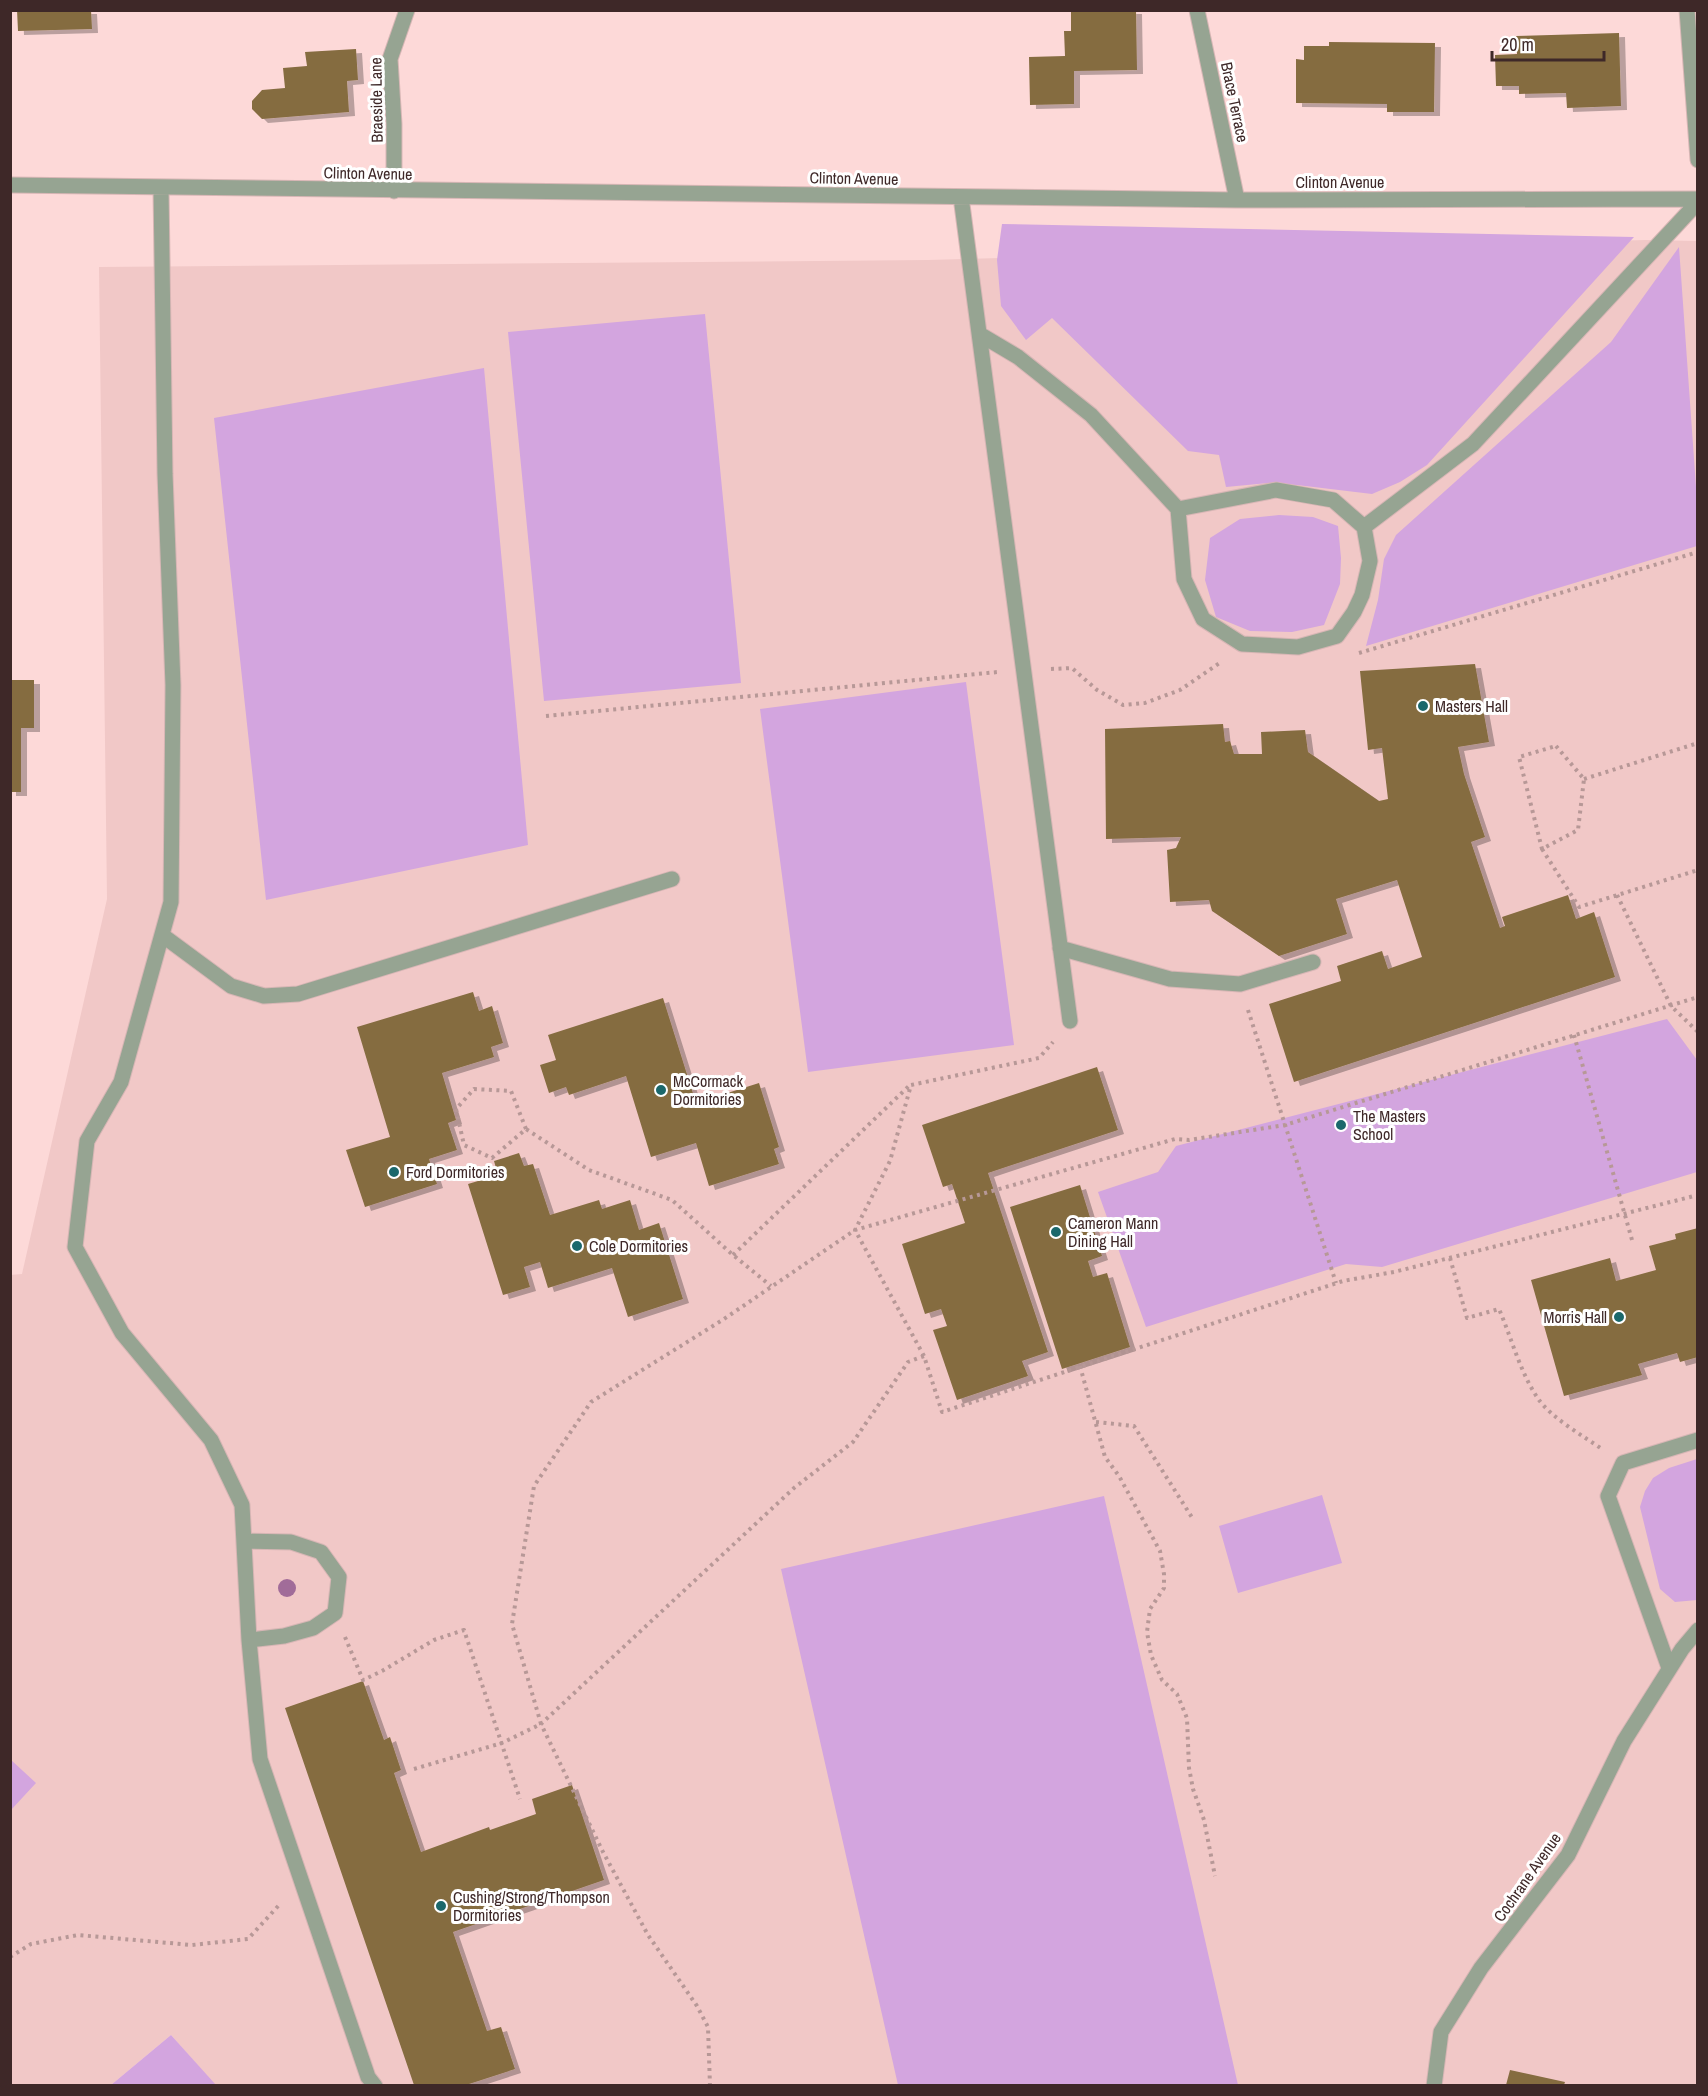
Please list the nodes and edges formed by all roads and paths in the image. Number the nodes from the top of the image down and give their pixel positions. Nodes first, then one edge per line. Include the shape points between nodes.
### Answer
1 (407, 10) edge
2 (1197, 10) edge
3 (1687, 10) edge
4 (1698, 160) edge
5 (10, 185) edge
6 (161, 189) junction
7 (394, 191) junction
8 (961, 197) junction
9 (1237, 200) junction
10 (1698, 200) edge
11 (981, 335) junction
12 (1178, 509) junction
13 (1364, 526) junction
14 (1698, 552) edge
15 (1337, 636) junction
16 (1242, 644) junction
17 (1024, 670) junction
18 (546, 716) dead end
19 (1698, 743) edge
20 (1584, 779) junction
21 (1542, 849) junction
22 (1698, 870) edge
23 (672, 879) dead end
24 (1617, 895) junction
25 (162, 935) junction
26 (1060, 948) junction
27 (1313, 962) dead end
28 (1240, 984) junction
29 (1698, 997) edge
30 (1671, 1006) junction
31 (1070, 1022) joint
32 (1698, 1032) edge
33 (1574, 1035) junction
34 (911, 1085) junction
35 (1285, 1125) junction
36 (526, 1129) junction
37 (1698, 1195) edge
38 (1624, 1213) junction
39 (855, 1230) junction
40 (1632, 1240) dead end
41 (733, 1255) junction
42 (1450, 1258) junction
43 (1336, 1283) junction
44 (771, 1286) junction
45 (924, 1356) junction
46 (1080, 1366) junction
47 (1095, 1422) junction
48 (1698, 1440) edge
49 (1623, 1462) junction
50 (1193, 1519) dead end
51 (244, 1540) junction
52 (336, 1613) junction
53 (1698, 1630) edge
54 (249, 1640) junction
55 (1670, 1668) junction
56 (541, 1724) junction
57 (502, 1743) junction
58 (414, 1769) dead end
59 (520, 1799) dead end
60 (1215, 1876) dead end
61 (302, 1881) junction
62 (10, 1957) edge
63 (375, 2085) edge
64 (710, 2085) edge
65 (1434, 2085) edge

1 - 7 street, Braeside Lane via 390,59
2 - 9 street, Brace Terrace
3 - 4 street
5 - 6 street, Clinton Avenue
6 - 7 street, Clinton Avenue
6 - 25 street via 173,685 171,902
7 - 8 street, Clinton Avenue
8 - 9 street, Clinton Avenue
8 - 11 street
9 - 10 street, Clinton Avenue
10 - 13 street via 1473,444
11 - 12 street via 1018,357 1091,415
11 - 17 street
12 - 13 street via 1275,490 1333,500
12 - 16 street via 1184,579 1203,619
13 - 15 street via 1370,561 1362,595
14 - 15 path via 1348,656
15 - 16 street via 1298,647
16 - 17 path via 1180,690 1145,703 1123,705 1072,668
17 - 18 path
17 - 26 street
19 - 20 path
20 - 21 path via 1578,830
20 - 21 path via 1556,746 1519,757
21 - 24 path via 1579,907
22 - 24 path
23 - 25 street via 298,994 264,996 231,986
24 - 30 path
25 - 51 street via 121,1082 87,1142 75,1247 122,1333 211,1440 242,1505
26 - 28 street via 1170,979
26 - 31 street
27 - 28 street
28 - 35 path
29 - 30 path
30 - 32 path
30 - 33 path
31 - 34 path via 1039,1058
33 - 35 path
33 - 38 path
34 - 39 path via 890,1161
34 - 41 path
35 - 39 path via 1175,1139
35 - 43 path
36 - 36 path via 492,1158 464,1145 456,1109 474,1089 511,1091
36 - 41 path via 589,1170 672,1200
37 - 38 path
38 - 40 path
38 - 42 path
39 - 44 path
39 - 45 path
41 - 44 path
42 - 43 path
42 - 49 path via 1467,1318 1499,1309 1539,1401 1569,1427
43 - 46 path
44 - 56 path via 591,1402 534,1486 512,1624
45 - 46 path via 942,1412
45 - 56 path via 908,1362 853,1442 794,1488
46 - 47 path
47 - 50 path via 1134,1425
47 - 60 path via 1105,1457 1160,1551 1164,1588 1150,1609 1147,1632 1151,1655 1162,1680 1177,1694 1187,1718 1192,1790 1204,1820
48 - 49 street
49 - 55 street via 1608,1496
51 - 52 street via 291,1542 321,1552 339,1577
51 - 54 street
52 - 54 street via 313,1628
52 - 57 path via 363,1680 434,1640 464,1630
53 - 55 street, Cochrane Avenue
54 - 61 street via 260,1759
55 - 65 street, Cochrane Avenue via 1624,1741 1568,1855 1481,1968 1441,2032
56 - 57 path
56 - 64 path via 643,1925 708,2027
57 - 58 path
57 - 59 path
61 - 62 path via 248,1939 192,1945 78,1935 31,1944
61 - 63 street via 368,2077

